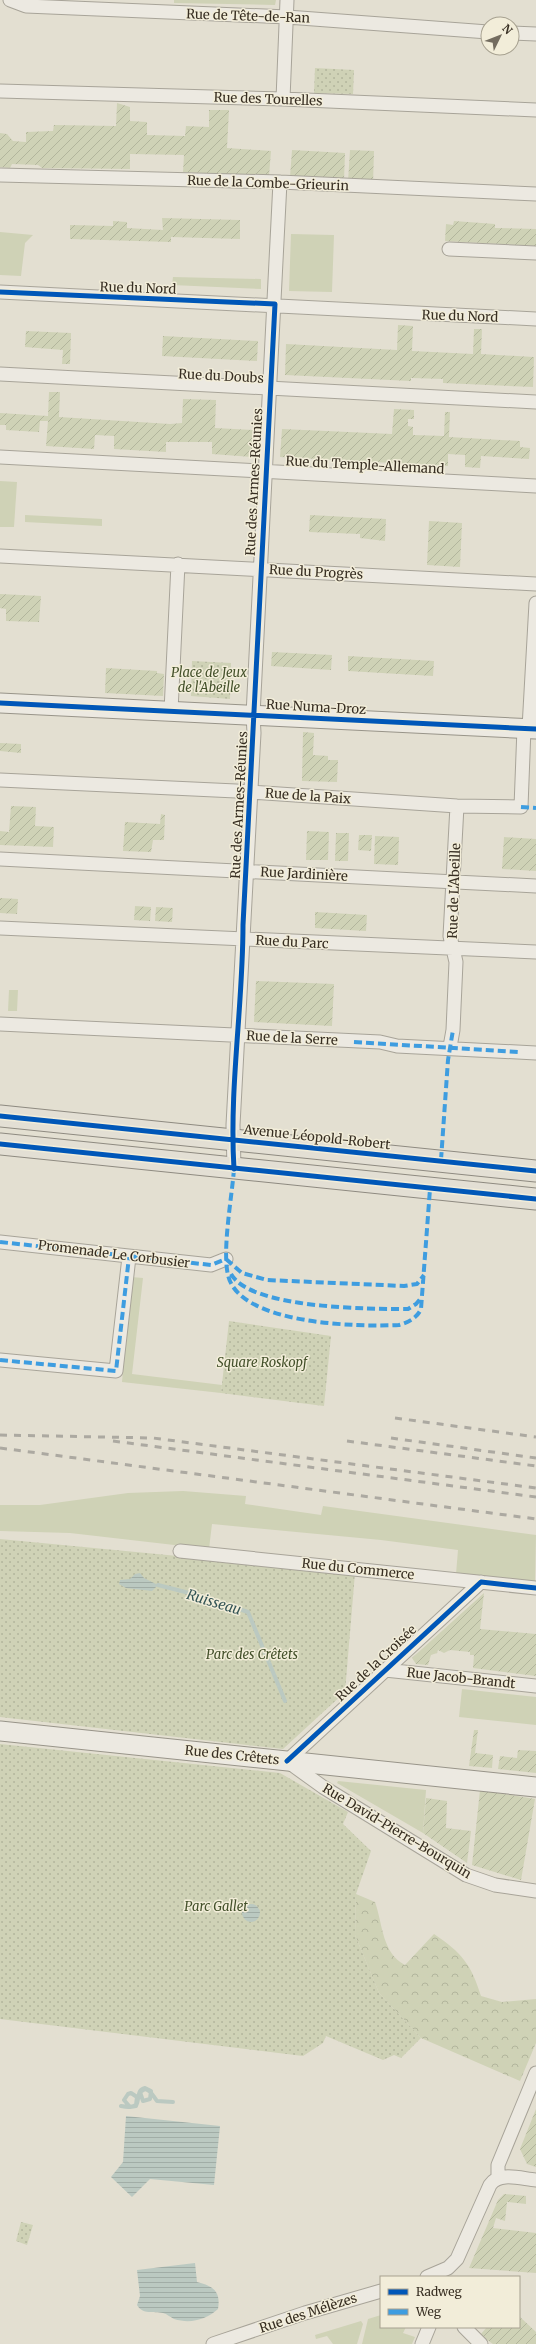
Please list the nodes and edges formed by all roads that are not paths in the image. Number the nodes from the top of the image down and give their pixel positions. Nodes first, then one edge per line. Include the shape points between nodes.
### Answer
1 (10, 0) edge
2 (287, 0) edge
3 (287, 17) junction
4 (480, 31) edge
5 (520, 33) edge
6 (536, 34) edge
7 (0, 91) edge
8 (283, 99) junction
9 (536, 110) edge
10 (0, 176) edge
11 (280, 182) junction
12 (536, 194) edge
13 (449, 249) dead end
14 (536, 253) edge
15 (0, 292) edge
16 (274, 304) junction
17 (536, 319) edge
18 (0, 374) edge
19 (269, 390) junction
20 (536, 402) edge
21 (0, 458) edge
22 (265, 470) junction
23 (536, 486) edge
24 (0, 556) edge
25 (178, 564) junction
26 (261, 569) junction
27 (536, 584) edge
28 (536, 603) edge
29 (0, 703) edge
30 (171, 711) junction
31 (253, 715) junction
32 (530, 728) edge
33 (0, 780) edge
34 (251, 792) junction
35 (457, 806) junction
36 (0, 859) edge
37 (247, 871) junction
38 (454, 881) junction
39 (536, 886) edge
40 (0, 928) edge
41 (243, 940) junction
42 (453, 949) junction
43 (536, 952) edge
44 (0, 1024) edge
45 (239, 1036) junction
46 (450, 1047) junction
47 (536, 1053) edge
48 (0, 1116) edge
49 (232, 1139) junction
50 (0, 1144) edge
51 (234, 1169) junction
52 (536, 1171) edge
53 (536, 1199) edge
54 (0, 1242) edge
55 (129, 1257) junction
56 (226, 1259) dead end
57 (0, 1360) edge
58 (180, 1551) dead end
59 (481, 1582) junction
60 (536, 1588) edge
61 (385, 1670) junction
62 (536, 1686) edge
63 (0, 1731) edge
64 (287, 1761) junction
65 (536, 1787) edge
66 (536, 1892) edge
67 (535, 2079) edge
68 (498, 2178) junction
69 (536, 2180) edge
70 (448, 2272) edge
71 (431, 2276) edge
72 (380, 2291) edge
73 (429, 2328) edge
74 (465, 2328) edge
75 (212, 2344) edge
76 (422, 2344) edge
77 (481, 2344) edge

1 - 3 street, Rue de Tête-de-Ran via 26,6
2 - 3 street
3 - 4 street, Rue de Tête-de-Ran
3 - 8 street
5 - 6 street
7 - 8 street, Rue des Tourelles
8 - 9 street, Rue des Tourelles
10 - 11 street, Rue de la Combe-Grieurin
11 - 12 street, Rue de la Combe-Grieurin
11 - 16 street, Rue des Armes-Réunies
13 - 14 street
15 - 16 street, Rue du Nord
16 - 17 street, Rue du Nord
16 - 19 street, Rue des Armes-Réunies
18 - 19 street, Rue du Doubs
19 - 20 street, Rue du Doubs
19 - 22 street, Rue des Armes-Réunies
21 - 22 street, Rue du Temple-Allemand
22 - 23 street, Rue du Temple-Allemand
22 - 26 street, Rue des Armes-Réunies
24 - 25 street, Rue du Progrès
25 - 26 street, Rue du Progrès
25 - 30 street
26 - 27 street, Rue du Progrès
26 - 31 street, Rue des Armes-Réunies
28 - 32 street
29 - 30 street, Rue Numa-Droz
30 - 31 street, Rue Numa-Droz
31 - 32 street, Rue Numa-Droz
31 - 34 street, Rue des Armes-Réunies
32 - 35 street, Rue de la Paix via 521,807
33 - 34 street, Rue de la Paix
34 - 35 street, Rue de la Paix
34 - 37 street, Rue des Armes-Réunies
35 - 38 street, Rue de L'Abeille
36 - 37 street, Rue Jardinière
37 - 38 street, Rue Jardinière
37 - 41 street, Rue des Armes-Réunies
38 - 39 street, Rue Jardinière
38 - 42 street, Rue de L'Abeille via 450,936
40 - 41 street, Rue du Parc
41 - 42 street, Rue du Parc
41 - 45 street, Rue des Armes-Réunies
42 - 43 street, Rue du Parc
42 - 46 street, Rue de L'Abeille via 456,962
44 - 45 street, Rue de la Serre
45 - 46 street, Rue de la Serre
45 - 49 street, Rue des Armes-Réunies
46 - 47 street, Rue de la Serre
48 - 49 main road, Avenue Léopold-Robert
49 - 51 street, Rue des Armes-Réunies
49 - 52 main road, Avenue Léopold-Robert
50 - 51 main road
51 - 53 main road
54 - 55 street, Promenade Le Corbusier
55 - 56 street, Promenade Le Corbusier via 211,1265
55 - 57 street via 116,1371
58 - 59 street, Rue du Commerce
59 - 60 street, Rue du Commerce
59 - 61 street, Rue de la Croisée
61 - 62 street, Rue Jacob-Brandt
61 - 64 street, Rue de la Croisée
63 - 64 street, Rue des Crêtets
64 - 65 street, Rue des Crêtets
64 - 66 street, Rue David-Pierre-Bourquin via 323,1787 466,1875 495,1885
67 - 68 street via 498,2166
68 - 69 street
68 - 70 street via 490,2185 461,2253
70 - 71 street
72 - 75 street, Rue des Mélèzes
73 - 76 street
74 - 77 street

